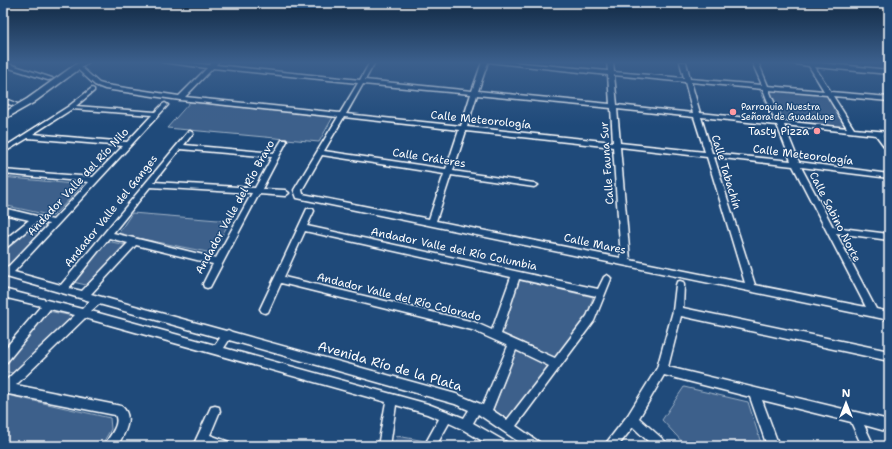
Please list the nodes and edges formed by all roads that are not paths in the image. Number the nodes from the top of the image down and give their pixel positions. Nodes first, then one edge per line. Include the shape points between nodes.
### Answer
1 (44, 83) edge
2 (54, 83) edge
3 (96, 83) edge
4 (196, 83) edge
5 (360, 83) edge
6 (371, 83) edge
7 (478, 83) edge
8 (612, 83) edge
9 (689, 83) edge
10 (720, 83) edge
11 (763, 83) edge
12 (822, 83) edge
13 (765, 87) junction
14 (92, 90) dead end
15 (475, 93) junction
16 (829, 94) junction
17 (180, 98) junction
18 (889, 99) edge
19 (3, 100) edge
20 (14, 104) junction
21 (165, 105) dead end
22 (71, 107) junction
23 (614, 107) junction
24 (3, 111) edge
25 (157, 114) junction
26 (342, 115) junction
27 (697, 115) junction
28 (3, 117) edge
29 (780, 123) junction
30 (463, 128) junction
31 (852, 131) junction
32 (190, 133) dead end
33 (878, 133) junction
34 (889, 134) edge
35 (28, 136) junction
36 (284, 141) dead end
37 (129, 144) junction
38 (616, 145) junction
39 (178, 147) junction
40 (889, 149) edge
41 (3, 151) edge
42 (320, 153) junction
43 (277, 154) junction
44 (709, 154) junction
45 (796, 164) junction
46 (3, 172) edge
47 (448, 172) junction
48 (889, 176) edge
49 (96, 180) junction
50 (148, 184) junction
51 (534, 185) dead end
52 (257, 192) junction
53 (285, 193) dead end
54 (3, 211) edge
55 (310, 211) dead end
56 (35, 219) junction
57 (432, 222) junction
58 (55, 223) junction
59 (302, 228) junction
60 (829, 229) junction
61 (107, 235) junction
62 (889, 237) edge
63 (134, 242) junction
64 (3, 246) edge
65 (218, 262) junction
66 (626, 262) junction
67 (5, 273) edge
68 (516, 274) junction
69 (278, 279) junction
70 (607, 279) dead end
71 (207, 284) dead end
72 (680, 286) dead end
73 (751, 287) junction
74 (63, 289) junction
75 (3, 293) edge
76 (601, 293) junction
77 (84, 295) junction
78 (98, 299) junction
79 (48, 304) junction
80 (264, 309) dead end
81 (678, 311) junction
82 (873, 312) junction
83 (83, 313) junction
84 (889, 316) edge
85 (228, 334) junction
86 (495, 336) junction
87 (513, 344) junction
88 (217, 350) junction
89 (889, 356) edge
90 (3, 359) edge
91 (556, 364) junction
92 (662, 370) junction
93 (4, 388) edge
94 (754, 393) junction
95 (392, 399) junction
96 (481, 410) junction
97 (215, 411) dead end
98 (447, 416) junction
99 (854, 417) junction
100 (632, 419) junction
101 (466, 425) junction
102 (889, 426) edge
103 (509, 427) junction
104 (201, 442) edge
105 (532, 445) edge
106 (110, 446) edge
107 (226, 446) edge
108 (384, 446) edge
109 (430, 446) edge
110 (502, 446) edge
111 (611, 446) edge
112 (662, 446) edge
113 (773, 446) edge
114 (868, 446) edge

1 - 20 street
2 - 28 street
3 - 17 street, Calle Meteorología via 105,87
4 - 17 street
5 - 26 street
6 - 15 street
7 - 15 street
8 - 23 street, Calle Fauna Sur
9 - 27 street, Calle Tabachín
10 - 13 street
11 - 13 street, Calle Sabino Norte
12 - 16 street
13 - 16 street
13 - 29 street, Calle Sabino Norte
14 - 22 street
15 - 23 street
15 - 30 street
16 - 18 street
16 - 31 street
17 - 26 street, Calle Meteorología
19 - 20 street
20 - 24 street
21 - 25 street, Andador Valle del Río Nilo
22 - 25 street
22 - 35 street
23 - 27 street
23 - 38 street, Calle Fauna Sur
25 - 37 street, Andador Valle del Río Nilo
26 - 30 street, Calle Meteorología
26 - 42 street
27 - 29 street
27 - 44 street, Calle Tabachín
29 - 31 street
29 - 45 street, Calle Sabino Norte
30 - 38 street, Calle Meteorología
30 - 47 street
31 - 33 street
32 - 39 street, Andador Valle del Ganges
33 - 34 street
33 - 40 street
35 - 37 street
35 - 41 street
36 - 43 street, Andador Valle del Río Bravo
37 - 49 street, Andador Valle del Río Nilo
38 - 44 street, Calle Meteorología
38 - 66 street, Calle Fauna Sur
39 - 43 street
39 - 50 street, Andador Valle del Ganges
42 - 47 street, Calle Cráteres
42 - 57 street, Calle Mares via 298,190 302,198
43 - 52 street, Andador Valle del Río Bravo
44 - 45 street, Calle Meteorología
44 - 73 street, Calle Tabachín
45 - 48 street, Calle Meteorología
45 - 60 street, Calle Sabino Norte
46 - 49 street
47 - 51 street, Calle Cráteres
47 - 57 street
49 - 58 street, Andador Valle del Río Nilo
50 - 52 street
50 - 61 street, Andador Valle del Ganges
52 - 53 street
52 - 65 street, Andador Valle del Río Bravo
54 - 56 street
55 - 59 street
56 - 58 street
56 - 64 street
57 - 66 street, Calle Mares
58 - 67 street, Andador Valle del Río Nilo
59 - 68 street, Andador Valle del Río Columbia
59 - 69 street
60 - 62 street
60 - 82 street, Calle Sabino Norte
61 - 63 street
61 - 74 street, Andador Valle del Ganges
63 - 65 street
63 - 77 street
65 - 71 street, Andador Valle del Río Bravo
66 - 73 street, Calle Mares
67 - 74 street, Avenida Río de la Plata
68 - 76 street, Andador Valle del Río Columbia
68 - 86 street
69 - 80 street
69 - 86 street, Andador Valle del Río Colorado via 474,326
70 - 76 street
72 - 81 street
73 - 82 street, Calle Mares
74 - 77 street, Avenida Río de la Plata
75 - 79 street
76 - 91 street via 591,318
77 - 78 street, Avenida Río de la Plata
78 - 83 street
78 - 85 street, Avenida Río de la Plata
79 - 83 street
79 - 90 street
81 - 89 street
81 - 92 street
82 - 84 street, Calle Mares
83 - 88 street
83 - 93 street
85 - 88 street
85 - 96 street, Avenida Río de la Plata via 434,392
86 - 87 street, Andador Valle del Río Colorado
87 - 91 street, Andador Valle del Río Colorado
87 - 96 street
88 - 95 street
91 - 103 street
92 - 94 street
92 - 100 street
93 - 106 street via 117,410 121,413 123,422
94 - 99 street
94 - 113 street
95 - 98 street
95 - 108 street
96 - 101 street
96 - 103 street, Avenida Río de la Plata
97 - 104 street
98 - 101 street
98 - 109 street
99 - 102 street
99 - 114 street
100 - 111 street
100 - 112 street
101 - 110 street
103 - 105 street, Avenida Río de la Plata
104 - 107 street

